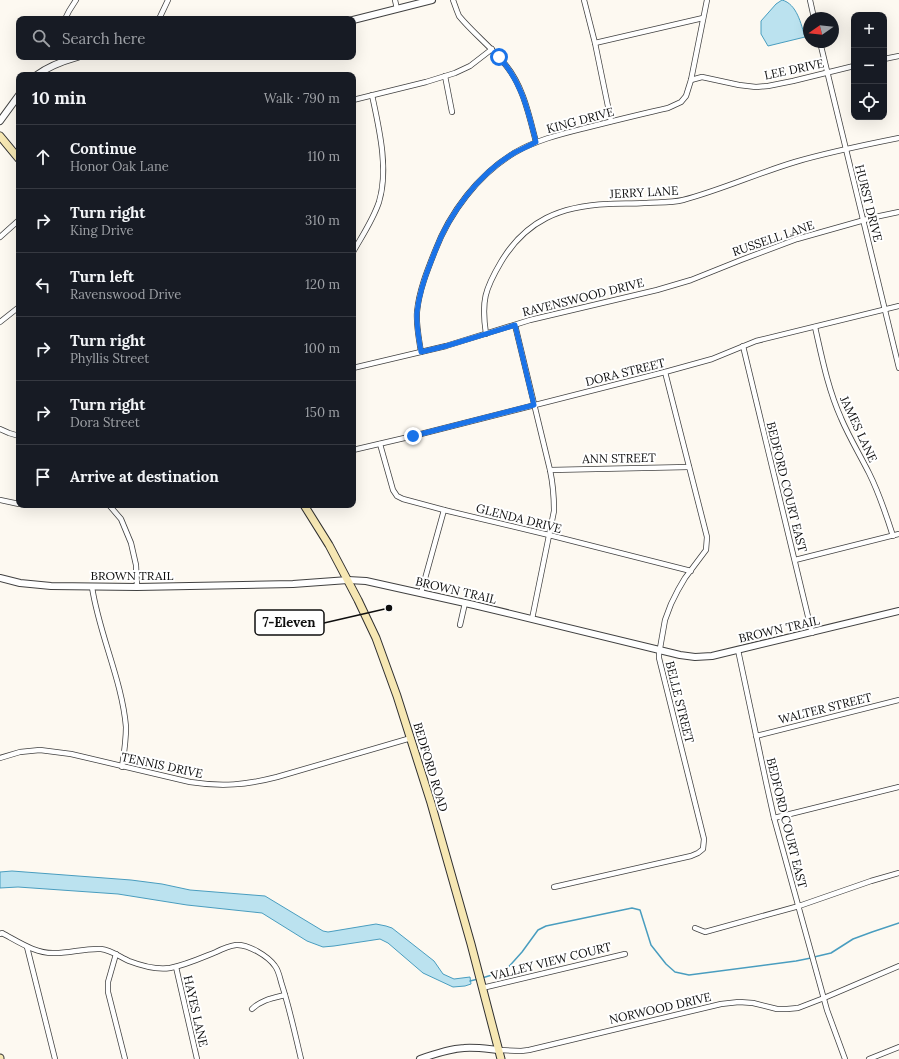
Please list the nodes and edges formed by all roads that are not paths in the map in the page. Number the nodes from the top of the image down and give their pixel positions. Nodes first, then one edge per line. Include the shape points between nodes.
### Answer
1 (76, 0) edge
2 (168, 0) edge
3 (395, 0) edge
4 (432, 0) edge
5 (453, 0) edge
6 (584, 0) edge
7 (707, 0) edge
8 (810, 0) edge
9 (397, 9) junction
10 (813, 12) edge
11 (66, 16) edge
12 (160, 16) edge
13 (703, 18) junction
14 (356, 19) edge
15 (595, 43) junction
16 (821, 48) edge
17 (492, 49) junction
18 (899, 56) edge
19 (887, 58) edge
20 (64, 60) edge
21 (851, 67) edge
22 (42, 72) edge
23 (827, 73) junction
24 (445, 76) junction
25 (691, 80) junction
26 (372, 95) junction
27 (16, 99) edge
28 (356, 99) edge
29 (452, 112) dead end
30 (0, 121) edge
31 (611, 121) junction
32 (0, 136) edge
33 (899, 138) edge
34 (536, 142) junction
35 (846, 150) junction
36 (16, 155) edge
37 (899, 212) edge
38 (863, 220) junction
39 (16, 223) edge
40 (0, 237) edge
41 (356, 247) edge
42 (656, 290) joint
43 (899, 306) edge
44 (16, 309) edge
45 (885, 310) junction
46 (0, 322) edge
47 (515, 325) junction
48 (815, 327) junction
49 (486, 334) junction
50 (743, 346) junction
51 (421, 352) junction
52 (356, 367) edge
53 (899, 368) edge
54 (665, 372) junction
55 (534, 405) junction
56 (0, 429) edge
57 (16, 435) edge
58 (380, 444) junction
59 (356, 449) edge
60 (689, 467) junction
61 (550, 470) junction
62 (0, 500) edge
63 (16, 503) edge
64 (112, 508) edge
65 (306, 508) edge
66 (444, 510) junction
67 (899, 534) edge
68 (549, 535) junction
69 (893, 536) junction
70 (795, 560) junction
71 (691, 571) junction
72 (0, 578) edge
73 (348, 580) junction
74 (92, 587) junction
75 (136, 587) junction
76 (421, 593) junction
77 (465, 603) junction
78 (899, 612) edge
79 (532, 619) junction
80 (460, 625) dead end
81 (812, 633) junction
82 (659, 650) junction
83 (738, 650) junction
84 (899, 700) edge
85 (756, 736) junction
86 (411, 738) junction
87 (0, 758) edge
88 (122, 767) junction
89 (899, 787) edge
90 (774, 818) junction
91 (899, 873) edge
92 (554, 887) dead end
93 (798, 906) junction
94 (695, 928) dead end
95 (0, 934) edge
96 (27, 946) junction
97 (116, 954) junction
98 (625, 954) dead end
99 (899, 966) edge
100 (176, 967) junction
101 (482, 985) junction
102 (285, 995) junction
103 (824, 998) junction
104 (252, 1009) dead end
105 (899, 1047) edge
106 (499, 1050) junction
107 (55, 1059) edge
108 (126, 1059) edge
109 (197, 1059) edge
110 (301, 1059) edge
111 (420, 1059) edge
112 (501, 1059) edge
113 (845, 1059) edge
114 (869, 1059) edge

1 - 11 street
2 - 12 street
3 - 9 street
4 - 9 street
5 - 17 street via 459,16
6 - 15 street
7 - 13 street, KING DRIVE
8 - 10 street
9 - 14 street
13 - 15 street
13 - 25 street, KING DRIVE
15 - 31 street
16 - 23 street, HURST DRIVE
17 - 24 street via 470,66
17 - 34 street via 513,74 520,88
18 - 19 street
20 - 22 street
21 - 23 street, LEE DRIVE
23 - 25 street, LEE DRIVE via 756,87 702,77
23 - 35 street, HURST DRIVE
24 - 26 street
24 - 29 street
25 - 31 street, KING DRIVE via 686,96 680,102 668,108
26 - 28 street
26 - 41 street via 381,135 382,188 375,213
27 - 30 street
31 - 34 street, KING DRIVE
32 - 36 main road
33 - 35 street, JERRY LANE
34 - 51 street, KING DRIVE via 493,168 474,187 445,228 419,301 417,313
35 - 38 street, HURST DRIVE
35 - 49 street, JERRY LANE via 796,162 680,200 588,206 548,216 518,239 491,278 484,300 483,319
37 - 38 street, RUSSELL LANE
38 - 42 street, RUSSELL LANE via 782,244 691,280
38 - 45 street, HURST DRIVE
39 - 40 street
42 - 47 street, RAVENSWOOD DRIVE
43 - 45 street, DORA STREET
44 - 46 street
45 - 48 street, DORA STREET
45 - 53 street, HURST DRIVE
47 - 49 street, RAVENSWOOD DRIVE
47 - 55 street
48 - 50 street, DORA STREET
48 - 69 street, JAMES LANE via 840,418 869,473
49 - 51 street, RAVENSWOOD DRIVE
50 - 54 street, DORA STREET via 712,359
50 - 70 street, BEDFORD COURT EAST
51 - 52 street, RAVENSWOOD DRIVE
54 - 55 street, DORA STREET
54 - 60 street, BELLE STREET
55 - 58 street, DORA STREET
55 - 61 street
56 - 57 street
58 - 59 street, DORA STREET
58 - 66 street, GLENDA DRIVE via 391,485 397,496
60 - 61 street, ANN STREET
60 - 71 street, BELLE STREET via 708,543
61 - 68 street via 554,511
62 - 63 street
64 - 75 street via 121,519 131,543 136,564
65 - 73 main road, BEDFORD ROAD
66 - 68 street, GLENDA DRIVE
66 - 76 street
67 - 69 street
68 - 71 street, GLENDA DRIVE
68 - 79 street
69 - 70 street
70 - 81 street, BEDFORD COURT EAST
71 - 82 street, BELLE STREET via 671,604
72 - 74 street, BROWN TRAIL via 20,583
73 - 75 street, BROWN TRAIL via 293,584
73 - 76 street, BROWN TRAIL via 366,580
73 - 86 main road, BEDFORD ROAD via 376,638
74 - 75 street, BROWN TRAIL
74 - 88 street via 126,727
76 - 77 street, BROWN TRAIL
77 - 79 street, BROWN TRAIL
77 - 80 street
78 - 81 street, BROWN TRAIL
79 - 82 street, BROWN TRAIL
81 - 83 street, BROWN TRAIL
82 - 83 street, BROWN TRAIL via 695,657
82 - 92 street, BELLE STREET via 704,839 703,849 691,856
83 - 85 street, BEDFORD COURT EAST
84 - 85 street, WALTER STREET
85 - 90 street, BEDFORD COURT EAST
86 - 88 street, TENNIS DRIVE via 277,777 242,784 198,784
86 - 101 main road, BEDFORD ROAD
87 - 88 street, TENNIS DRIVE via 40,750 71,754
89 - 90 street
90 - 93 street, BEDFORD COURT EAST
91 - 93 street
93 - 94 street via 706,932
93 - 103 street, BEDFORD COURT EAST
95 - 96 street
96 - 97 street via 46,953 102,949
96 - 107 street
97 - 100 street via 148,967
97 - 108 street via 108,982 108,992
98 - 101 street, VALLEY VIEW COURT
99 - 103 street, NORWOOD DRIVE
100 - 102 street via 224,948 243,945 275,965
100 - 109 street, HAYES LANE
101 - 106 main road, BEDFORD ROAD
102 - 104 street via 257,1004
102 - 110 street
103 - 106 street, NORWOOD DRIVE via 798,1008 787,1009 739,1002 721,1004 530,1050
103 - 113 street, BEDFORD COURT EAST
105 - 114 street
106 - 111 street, NORWOOD DRIVE via 464,1048
106 - 112 main road, BEDFORD ROAD

